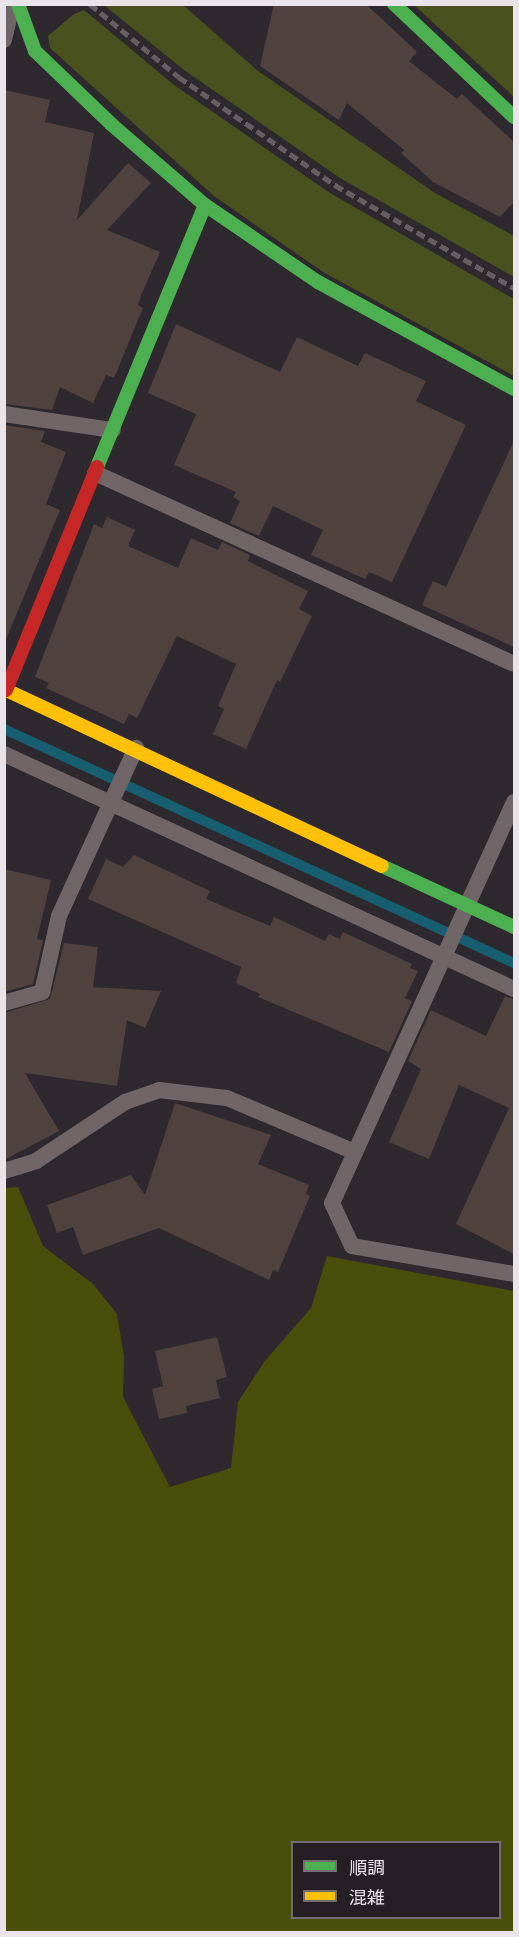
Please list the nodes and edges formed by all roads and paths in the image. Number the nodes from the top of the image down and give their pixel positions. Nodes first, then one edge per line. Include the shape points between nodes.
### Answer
1 (12, 4) edge
2 (18, 4) edge
3 (394, 4) edge
4 (4, 40) edge
5 (514, 117) edge
6 (205, 205) junction
7 (514, 389) edge
8 (4, 414) edge
9 (113, 430) junction
10 (95, 473) junction
11 (514, 664) edge
12 (5, 690) edge
13 (136, 748) junction
14 (4, 754) edge
15 (114, 795) junction
16 (514, 802) edge
17 (467, 905) junction
18 (514, 927) edge
19 (447, 950) junction
20 (514, 989) edge
21 (4, 1003) edge
22 (355, 1152) junction
23 (4, 1171) edge
24 (514, 1274) edge

1 - 4 lane
2 - 6 street via 35,51 111,124
3 - 5 street
6 - 7 street via 318,282
6 - 9 street
8 - 9 lane
9 - 10 street
10 - 11 lane
10 - 12 street
12 - 13 street
13 - 15 lane
13 - 17 street
14 - 15 lane
15 - 19 lane
15 - 21 lane via 59,916 42,992
16 - 17 lane
17 - 18 street
17 - 19 lane
19 - 20 lane
19 - 22 lane
22 - 23 lane via 227,1098 159,1090 125,1102 36,1161
22 - 24 lane via 332,1203 352,1246

